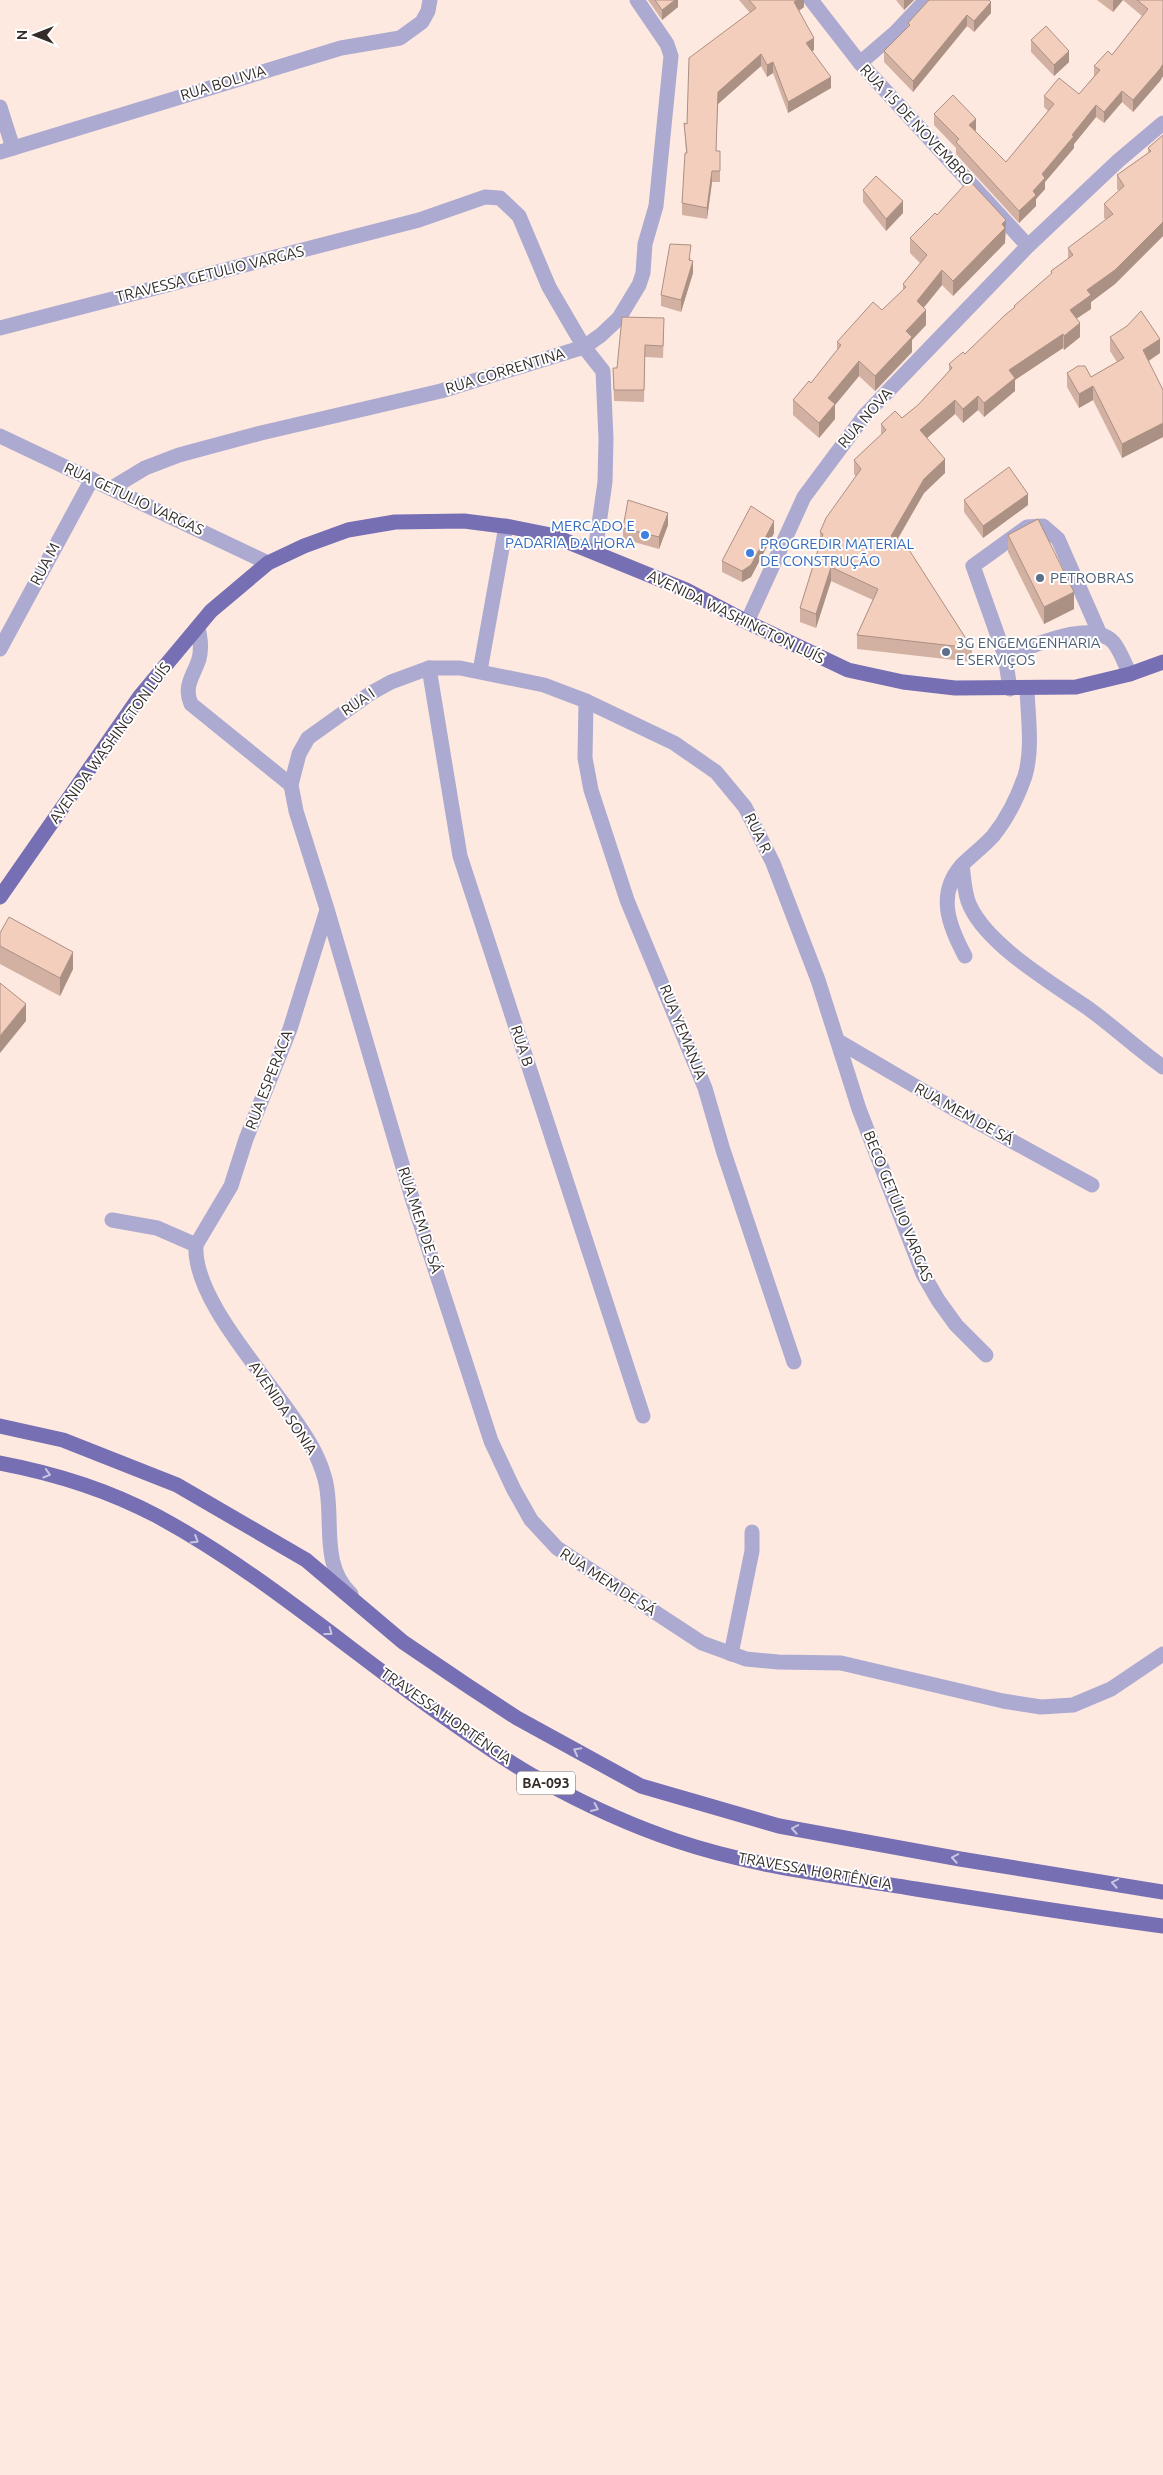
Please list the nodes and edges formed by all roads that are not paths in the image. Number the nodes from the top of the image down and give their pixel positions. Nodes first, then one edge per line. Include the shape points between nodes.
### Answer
1 (430, 0) edge
2 (637, 0) edge
3 (810, 0) edge
4 (926, 0) edge
5 (860, 63) junction
6 (0, 107) edge
7 (1163, 123) edge
8 (7, 150) edge
9 (1028, 246) junction
10 (0, 328) edge
11 (584, 347) junction
12 (0, 436) edge
13 (92, 479) junction
14 (112, 488) junction
15 (506, 526) junction
16 (595, 552) junction
17 (268, 563) junction
18 (747, 622) junction
19 (198, 627) junction
20 (1099, 632) junction
21 (0, 649) edge
22 (1005, 656) junction
23 (1163, 662) edge
24 (429, 668) junction
25 (480, 671) junction
26 (1130, 674) junction
27 (1010, 689) junction
28 (1027, 689) junction
29 (586, 701) junction
30 (291, 785) junction
31 (962, 865) junction
32 (0, 897) edge
33 (327, 909) junction
34 (965, 956) dead end
35 (838, 1041) junction
36 (1163, 1068) edge
37 (1092, 1185) dead end
38 (112, 1220) dead end
39 (196, 1245) junction
40 (986, 1355) dead end
41 (794, 1362) dead end
42 (643, 1416) dead end
43 (0, 1426) edge
44 (0, 1463) edge
45 (752, 1532) dead end
46 (403, 1642) junction
47 (731, 1654) junction
48 (1163, 1654) edge
49 (1163, 1892) edge
50 (1163, 1926) edge

1 - 8 street, RUA BOLIVIA via 422,22 400,38 341,48
2 - 11 street, RUA CORRENTINA via 667,44 670,56 656,206 646,244 643,273 636,291 619,318
3 - 5 street, RUA 15 DE NOVEMBRO
4 - 5 street
5 - 9 street, RUA 15 DE NOVEMBRO
6 - 8 street
7 - 9 street, RUA NOVA
9 - 18 street, RUA NOVA via 865,415 825,466 804,497
10 - 11 street, TRAVESSA GETULIO VARGAS via 419,220 485,197 500,198 510,204 519,216 549,287
11 - 14 street, RUA CORRENTINA via 441,391 261,433 179,456 145,468
11 - 16 street, TRAVESSA GETULIO VARGAS via 603,371 604,381 604,482
12 - 13 street, RUA GETULIO VARGAS
13 - 14 street, RUA GETULIO VARGAS
13 - 21 street, RUA M
14 - 17 street, RUA GETULIO VARGAS
15 - 16 main road, AVENIDA WASHINGTON LUÍS via 551,535
15 - 17 main road, AVENIDA WASHINGTON LUÍS via 464,521 395,522 348,530
15 - 25 street
16 - 18 main road, AVENIDA WASHINGTON LUÍS via 686,590
17 - 19 main road, AVENIDA WASHINGTON LUÍS via 211,611
18 - 27 main road, AVENIDA WASHINGTON LUÍS via 848,670 955,688
19 - 30 street via 201,647 200,658 188,686 191,704
19 - 32 main road, AVENIDA WASHINGTON LUÍS via 140,696
20 - 22 street via 1077,632
20 - 22 street via 1058,539 1043,526 1027,527 973,566
20 - 26 street via 1114,643
22 - 27 street
23 - 26 main road, AVENIDA WASHINGTON LUÍS
24 - 25 street, RUA I
24 - 30 street, RUA I via 371,692 308,738 299,754
24 - 42 street, RUA B via 460,856
25 - 29 street, RUA I via 544,685
26 - 28 main road, AVENIDA WASHINGTON LUÍS via 1076,687
27 - 28 main road, AVENIDA WASHINGTON LUÍS
28 - 31 street via 1029,760 1024,776 994,835
29 - 35 street, RUA R via 674,743 704,761 728,784 744,807 773,863
29 - 41 street, RUA YEMANJA via 584,758 594,799 626,900 705,1088
30 - 33 street, RUA I
31 - 34 street via 948,890 946,903 951,927
31 - 36 street via 966,898 984,925 1013,954 1086,1006
33 - 39 street, RUA ESPERACA via 290,1028 231,1186
33 - 47 street, RUA MEM DE SÁ via 412,1198 491,1441 514,1490 531,1520 557,1548 702,1643
35 - 37 street, RUA MEM DE SÁ
35 - 40 street, BECO GETÚLIO VARGAS via 859,1108 923,1274 956,1325
38 - 39 street via 157,1228
39 - 46 street, AVENIDA SONIA via 198,1270 207,1290 233,1334 311,1446 325,1479 331,1558 336,1572 348,1592
43 - 46 main road, BA-093 via 63,1440 176,1485 306,1560
44 -> 50 main road, TRAVESSA HORTÊNCIA / BA-093 via 105,1493 157,1516 240,1568 503,1758 627,1823 680,1842 779,1867
45 - 47 street via 752,1550
49 -> 46 main road, BA-093 via 779,1826 641,1786 518,1718
47 - 48 street, RUA MEM DE SÁ via 778,1662 841,1663 1002,1702 1041,1706 1073,1704 1111,1689

